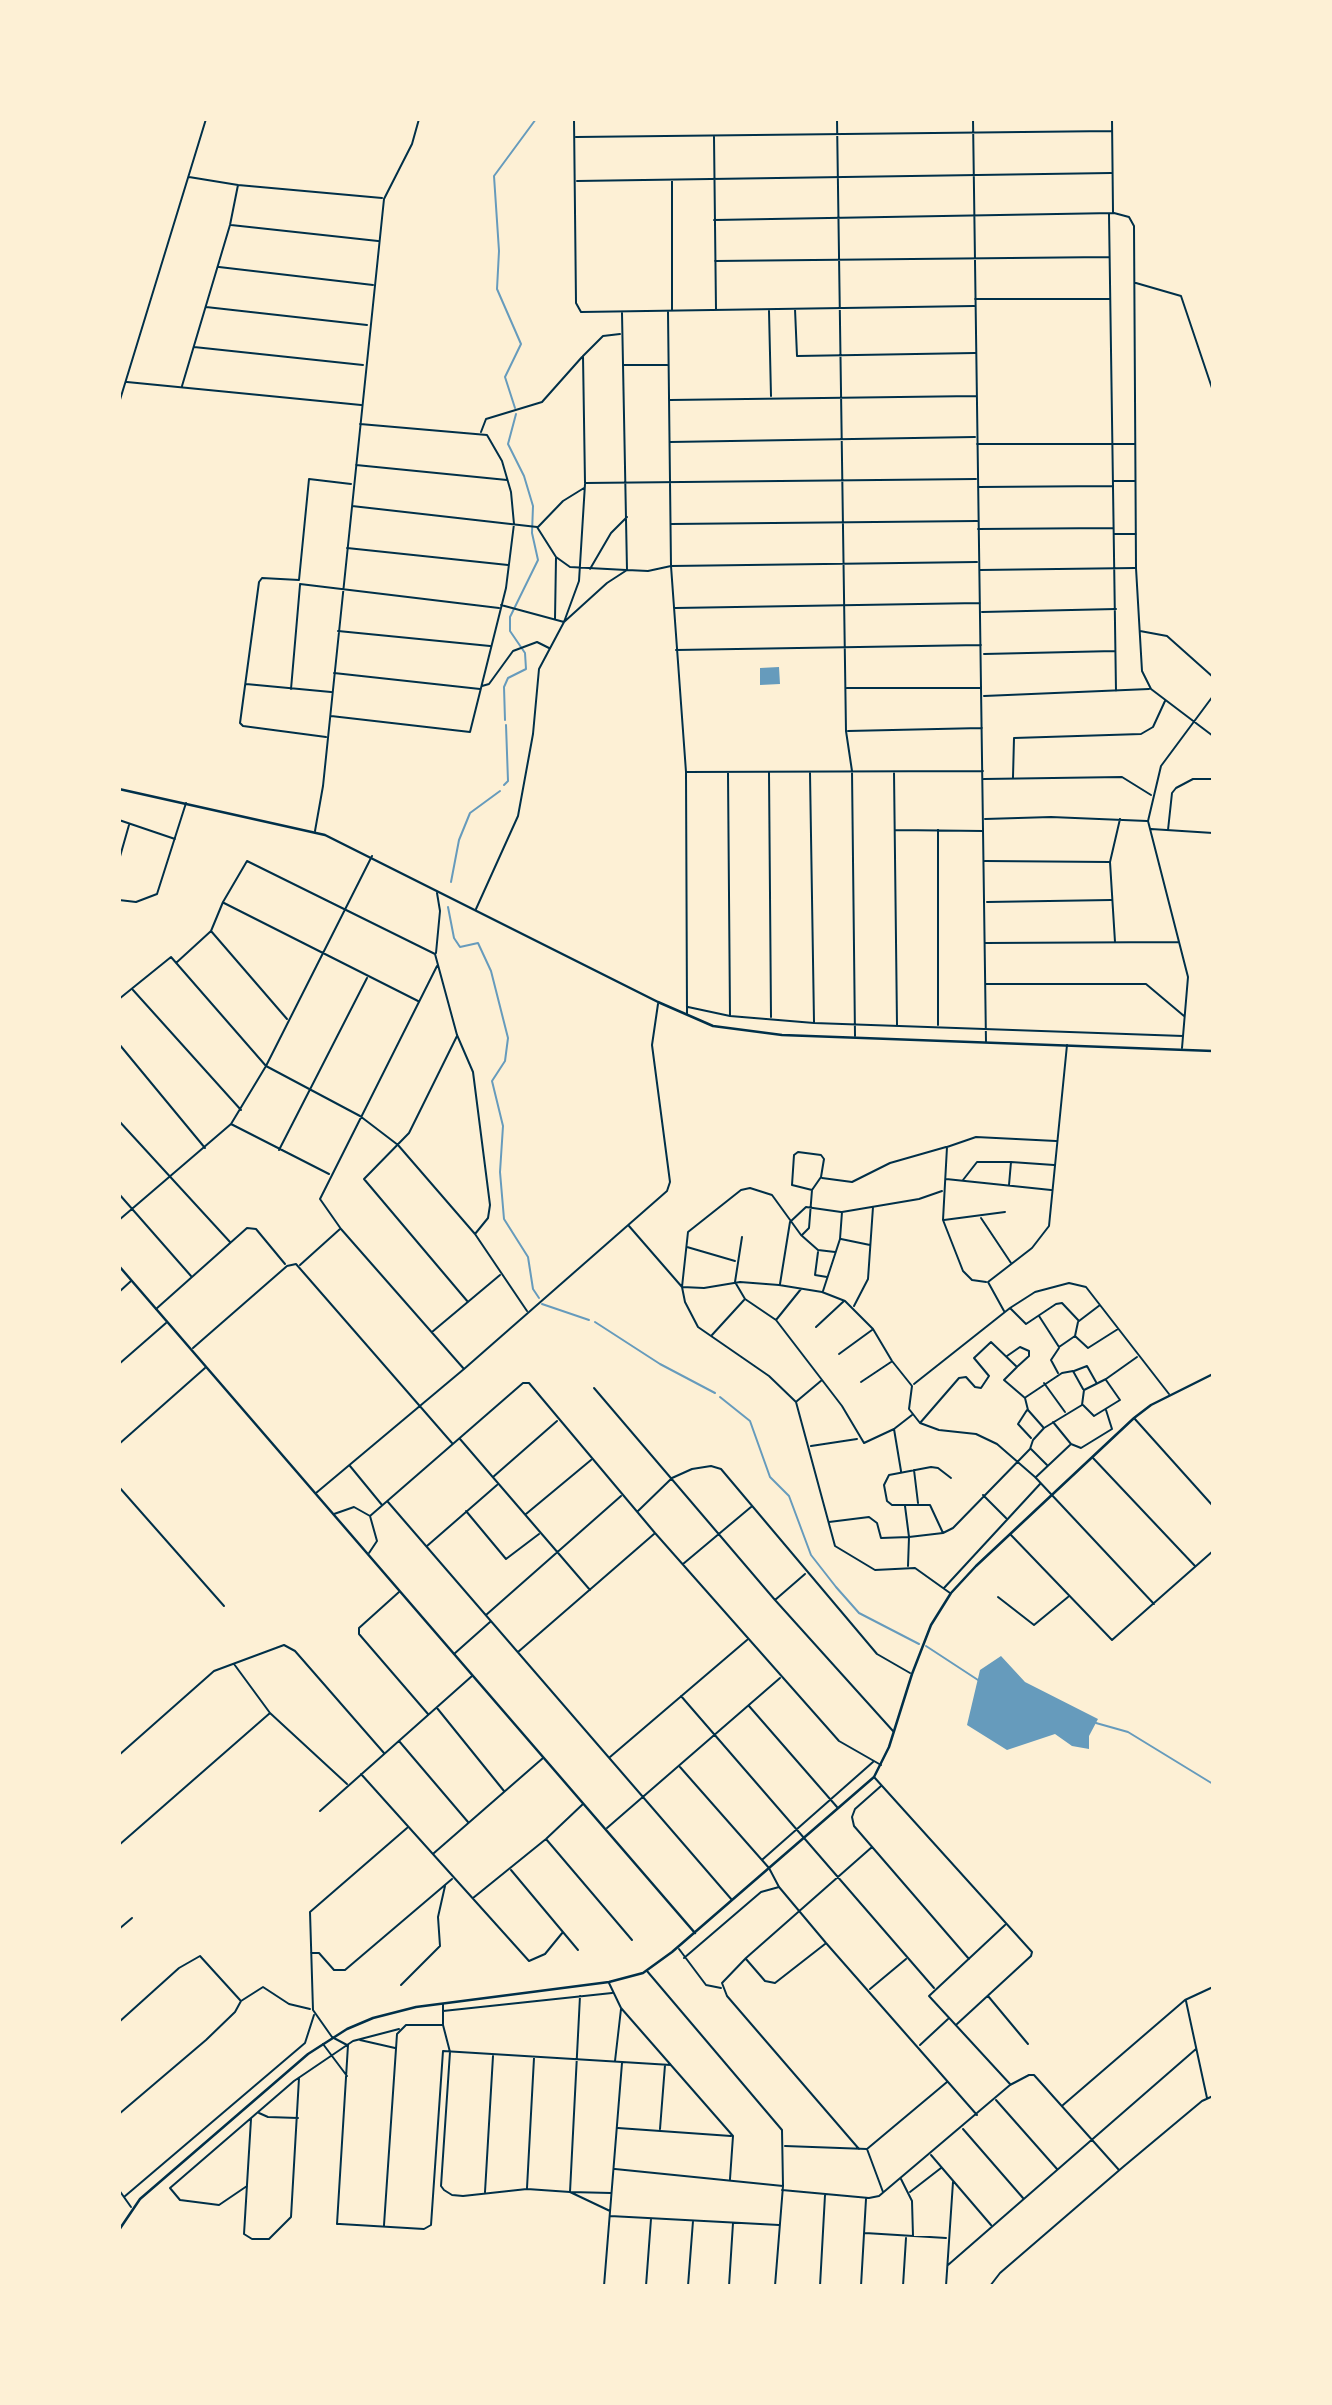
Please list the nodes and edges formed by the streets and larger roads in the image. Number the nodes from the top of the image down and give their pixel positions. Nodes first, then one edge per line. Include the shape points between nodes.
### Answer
1 (206, 119) edge
2 (419, 119) edge
3 (574, 119) edge
4 (837, 119) edge
5 (973, 119) edge
6 (1112, 119) edge
7 (1112, 131) junction
8 (974, 133) junction
9 (837, 135) junction
10 (575, 137) junction
11 (714, 137) junction
12 (1111, 173) junction
13 (974, 174) junction
14 (188, 176) junction
15 (838, 177) junction
16 (713, 178) junction
17 (672, 180) junction
18 (575, 181) junction
19 (238, 185) junction
20 (384, 199) junction
21 (1114, 213) junction
22 (1109, 214) junction
23 (838, 216) junction
24 (974, 216) junction
25 (714, 220) junction
26 (230, 225) junction
27 (378, 241) junction
28 (975, 257) junction
29 (1109, 257) junction
30 (839, 258) junction
31 (715, 261) junction
32 (218, 267) junction
33 (1135, 283) junction
34 (373, 285) junction
35 (975, 299) junction
36 (1110, 299) junction
37 (975, 306) junction
38 (205, 307) junction
39 (840, 308) junction
40 (769, 309) junction
41 (795, 309) junction
42 (716, 311) junction
43 (670, 312) junction
44 (622, 313) junction
45 (369, 325) junction
46 (622, 334) junction
47 (193, 346) junction
48 (976, 354) junction
49 (841, 355) junction
50 (583, 356) junction
51 (365, 365) junction
52 (623, 365) junction
53 (668, 365) junction
54 (125, 382) junction
55 (182, 387) junction
56 (1213, 391) edge
57 (841, 396) junction
58 (976, 396) junction
59 (771, 397) junction
60 (669, 400) junction
61 (119, 403) edge
62 (361, 405) junction
63 (359, 424) junction
64 (481, 434) junction
65 (976, 437) junction
66 (842, 440) junction
67 (670, 442) junction
68 (977, 444) junction
69 (1112, 444) junction
70 (1136, 444) junction
71 (355, 465) junction
72 (977, 479) junction
73 (507, 480) junction
74 (843, 481) junction
75 (1113, 481) junction
76 (1136, 481) junction
77 (584, 483) junction
78 (626, 483) junction
79 (670, 483) junction
80 (353, 484) junction
81 (1113, 486) junction
82 (978, 487) junction
83 (584, 488) junction
84 (351, 506) junction
85 (626, 517) junction
86 (978, 521) junction
87 (843, 522) junction
88 (514, 524) junction
89 (671, 524) junction
90 (537, 527) junction
91 (1114, 528) junction
92 (978, 529) junction
93 (1114, 534) junction
94 (1136, 534) junction
95 (346, 547) junction
96 (556, 557) junction
97 (978, 562) junction
98 (844, 564) junction
99 (509, 565) junction
100 (671, 566) junction
101 (1136, 568) junction
102 (580, 569) junction
103 (590, 569) junction
104 (1115, 569) junction
105 (627, 570) junction
106 (979, 570) junction
107 (299, 582) junction
108 (342, 589) junction
109 (981, 603) junction
110 (845, 604) junction
111 (500, 607) junction
112 (673, 608) junction
113 (1115, 609) junction
114 (981, 612) junction
115 (555, 619) junction
116 (564, 622) junction
117 (338, 631) junction
118 (1140, 631) junction
119 (982, 645) junction
120 (491, 646) junction
121 (845, 646) junction
122 (550, 648) junction
123 (676, 650) junction
124 (1115, 651) junction
125 (983, 654) junction
126 (334, 673) junction
127 (1213, 677) edge
128 (246, 684) junction
129 (481, 687) junction
130 (846, 688) junction
131 (982, 688) junction
132 (1151, 688) junction
133 (291, 689) junction
134 (1116, 691) junction
135 (332, 692) junction
136 (982, 696) junction
137 (1213, 696) edge
138 (1166, 700) junction
139 (330, 716) junction
140 (1194, 721) junction
141 (983, 728) junction
142 (846, 731) junction
143 (1213, 736) edge
144 (327, 737) junction
145 (852, 771) junction
146 (894, 771) junction
147 (984, 771) junction
148 (686, 772) junction
149 (728, 772) junction
150 (769, 772) junction
151 (810, 772) junction
152 (1013, 778) junction
153 (984, 779) junction
154 (1213, 779) edge
155 (119, 789) edge
156 (1152, 795) junction
157 (186, 803) junction
158 (1120, 818) junction
159 (119, 820) edge
160 (984, 820) junction
161 (1149, 821) junction
162 (129, 824) junction
163 (1150, 829) junction
164 (895, 830) junction
165 (938, 830) junction
166 (1168, 830) junction
167 (984, 831) junction
168 (315, 832) junction
169 (1213, 833) edge
170 (176, 839) junction
171 (372, 856) junction
172 (119, 860) edge
173 (985, 861) junction
174 (1110, 862) junction
175 (438, 891) junction
176 (119, 900) edge
177 (1111, 900) junction
178 (223, 902) junction
179 (985, 902) junction
180 (345, 909) junction
181 (475, 910) junction
182 (211, 931) junction
183 (1180, 942) junction
184 (985, 943) junction
185 (1115, 943) junction
186 (323, 953) junction
187 (435, 954) junction
188 (176, 962) junction
189 (438, 965) junction
190 (367, 977) junction
191 (986, 984) junction
192 (132, 989) junction
193 (119, 999) edge
194 (419, 1002) junction
195 (658, 1002) junction
196 (687, 1007) junction
197 (686, 1015) junction
198 (730, 1016) junction
199 (1185, 1017) junction
200 (771, 1018) junction
201 (288, 1020) junction
202 (814, 1023) junction
203 (855, 1025) junction
204 (897, 1026) junction
205 (938, 1027) junction
206 (986, 1028) junction
207 (457, 1035) junction
208 (855, 1036) junction
209 (1183, 1036) junction
210 (986, 1042) junction
211 (119, 1044) edge
212 (1067, 1045) junction
213 (1182, 1049) junction
214 (1213, 1051) edge
215 (265, 1066) junction
216 (308, 1089) junction
217 (241, 1110) junction
218 (360, 1116) junction
219 (119, 1121) edge
220 (231, 1124) junction
221 (1058, 1141) junction
222 (398, 1145) junction
223 (947, 1147) junction
224 (205, 1148) junction
225 (279, 1150) junction
226 (1011, 1161) junction
227 (1055, 1165) junction
228 (330, 1174) junction
229 (169, 1176) junction
230 (821, 1177) junction
231 (945, 1179) junction
232 (963, 1181) junction
233 (1009, 1185) junction
234 (812, 1190) junction
235 (1052, 1190) junction
236 (943, 1191) junction
237 (119, 1194) edge
238 (873, 1205) junction
239 (811, 1206) junction
240 (132, 1209) junction
241 (842, 1212) junction
242 (1004, 1212) dead end
243 (980, 1217) junction
244 (119, 1220) edge
245 (943, 1220) junction
246 (790, 1222) junction
247 (629, 1226) junction
248 (341, 1228) junction
249 (475, 1234) junction
250 (801, 1235) junction
251 (742, 1237) dead end
252 (840, 1239) junction
253 (230, 1242) junction
254 (871, 1245) junction
255 (685, 1247) junction
256 (818, 1250) junction
257 (835, 1252) junction
258 (736, 1262) junction
259 (1012, 1264) junction
260 (119, 1266) edge
261 (287, 1266) junction
262 (299, 1266) junction
263 (501, 1274) junction
264 (192, 1277) junction
265 (828, 1277) junction
266 (132, 1281) junction
267 (735, 1282) junction
268 (988, 1282) junction
269 (779, 1285) junction
270 (682, 1287) junction
271 (801, 1288) junction
272 (119, 1292) edge
273 (822, 1292) junction
274 (745, 1299) junction
275 (845, 1301) junction
276 (468, 1302) junction
277 (1101, 1304) junction
278 (853, 1307) junction
279 (1010, 1308) junction
280 (155, 1310) junction
281 (527, 1311) junction
282 (1005, 1311) junction
283 (1040, 1316) junction
284 (776, 1320) junction
285 (1079, 1321) junction
286 (166, 1323) junction
287 (816, 1327) dead end
288 (873, 1329) junction
289 (1118, 1329) junction
290 (432, 1333) junction
291 (712, 1336) junction
292 (1075, 1336) junction
293 (1059, 1348) junction
294 (191, 1350) junction
295 (839, 1354) dead end
296 (1007, 1356) junction
297 (1138, 1356) junction
298 (892, 1361) junction
299 (119, 1364) edge
300 (205, 1367) junction
301 (1017, 1367) junction
302 (464, 1369) junction
303 (1073, 1371) junction
304 (1058, 1374) junction
305 (1213, 1374) edge
306 (1106, 1379) junction
307 (822, 1380) junction
308 (861, 1382) dead end
309 (1043, 1383) junction
310 (1097, 1383) junction
311 (912, 1386) junction
312 (594, 1388) dead end
313 (1084, 1390) junction
314 (1170, 1395) junction
315 (1025, 1398) junction
316 (796, 1402) junction
317 (1082, 1405) junction
318 (418, 1407) junction
319 (1028, 1410) junction
320 (1106, 1410) junction
321 (1066, 1413) junction
322 (913, 1415) junction
323 (1134, 1418) junction
324 (558, 1420) junction
325 (1053, 1422) junction
326 (920, 1423) junction
327 (1044, 1428) junction
328 (894, 1429) junction
329 (459, 1438) junction
330 (859, 1438) junction
331 (1033, 1440) junction
332 (119, 1444) edge
333 (453, 1444) junction
334 (1071, 1444) junction
335 (809, 1446) junction
336 (1030, 1449) junction
337 (1092, 1458) junction
338 (592, 1459) junction
339 (1017, 1462) junction
340 (349, 1465) junction
341 (1048, 1466) junction
342 (914, 1470) junction
343 (901, 1472) junction
344 (492, 1477) junction
345 (1035, 1477) junction
346 (672, 1478) junction
347 (951, 1478) dead end
348 (1040, 1483) junction
349 (498, 1485) junction
350 (119, 1487) edge
351 (315, 1493) junction
352 (623, 1495) junction
353 (983, 1495) junction
354 (1052, 1496) junction
355 (387, 1501) junction
356 (918, 1504) junction
357 (382, 1505) junction
358 (905, 1505) junction
359 (752, 1506) junction
360 (1213, 1506) edge
361 (466, 1511) junction
362 (638, 1512) junction
363 (333, 1514) junction
364 (525, 1515) junction
365 (370, 1516) junction
366 (1007, 1519) junction
367 (829, 1522) junction
368 (943, 1532) junction
369 (540, 1533) junction
370 (655, 1533) junction
371 (719, 1534) junction
372 (1010, 1534) junction
373 (909, 1537) junction
374 (426, 1546) junction
375 (1213, 1551) edge
376 (557, 1552) junction
377 (368, 1554) junction
378 (682, 1564) junction
379 (908, 1567) junction
380 (1195, 1567) junction
381 (806, 1573) junction
382 (942, 1589) junction
383 (590, 1590) junction
384 (400, 1591) junction
385 (951, 1593) junction
386 (1069, 1596) junction
387 (998, 1597) dead end
388 (775, 1600) junction
389 (1154, 1604) junction
390 (224, 1606) dead end
391 (486, 1616) junction
392 (490, 1622) junction
393 (747, 1639) junction
394 (518, 1652) junction
395 (453, 1655) junction
396 (234, 1663) junction
397 (912, 1674) junction
398 (472, 1676) junction
399 (781, 1678) junction
400 (681, 1696) junction
401 (748, 1705) junction
402 (437, 1708) junction
403 (270, 1713) junction
404 (429, 1714) junction
405 (893, 1731) junction
406 (714, 1735) junction
407 (398, 1741) junction
408 (384, 1753) junction
409 (119, 1755) edge
410 (544, 1757) junction
411 (610, 1758) junction
412 (873, 1762) junction
413 (881, 1765) junction
414 (680, 1767) junction
415 (361, 1774) junction
416 (874, 1777) junction
417 (348, 1785) junction
418 (881, 1785) junction
419 (505, 1792) junction
420 (644, 1798) junction
421 (831, 1801) junction
422 (583, 1803) junction
423 (838, 1809) junction
424 (320, 1811) dead end
425 (468, 1823) junction
426 (407, 1828) junction
427 (605, 1829) junction
428 (797, 1830) junction
429 (804, 1838) junction
430 (546, 1839) junction
431 (119, 1845) edge
432 (872, 1847) junction
433 (432, 1854) junction
434 (762, 1859) junction
435 (769, 1868) junction
436 (510, 1869) junction
437 (838, 1877) junction
438 (453, 1879) junction
439 (445, 1885) junction
440 (779, 1887) junction
441 (732, 1899) junction
442 (472, 1900) junction
443 (799, 1910) junction
444 (132, 1918) dead end
445 (1005, 1925) junction
446 (119, 1929) edge
447 (563, 1932) junction
448 (695, 1933) junction
449 (632, 1940) dead end
450 (826, 1943) junction
451 (677, 1948) junction
452 (578, 1950) dead end
453 (311, 1954) junction
454 (684, 1958) junction
455 (746, 1958) junction
456 (907, 1958) junction
457 (969, 1959) junction
458 (643, 1973) junction
459 (608, 1982) junction
460 (401, 1985) dead end
461 (1213, 1987) edge
462 (722, 1988) junction
463 (934, 1988) junction
464 (869, 1990) junction
465 (613, 1993) junction
466 (580, 1996) junction
467 (987, 1996) junction
468 (1185, 2000) junction
469 (241, 2001) junction
470 (443, 2003) junction
471 (621, 2008) junction
472 (313, 2010) junction
473 (443, 2011) junction
474 (315, 2014) junction
475 (948, 2019) junction
476 (119, 2022) edge
477 (957, 2024) junction
478 (443, 2025) junction
479 (399, 2029) junction
480 (332, 2037) junction
481 (357, 2040) junction
482 (1028, 2043) dead end
483 (323, 2044) junction
484 (348, 2045) junction
485 (919, 2046) junction
486 (396, 2049) junction
487 (1196, 2049) junction
488 (450, 2052) junction
489 (331, 2056) junction
490 (493, 2056) junction
491 (534, 2058) junction
492 (577, 2059) junction
493 (615, 2061) junction
494 (622, 2062) junction
495 (665, 2064) junction
496 (671, 2065) junction
497 (299, 2077) junction
498 (348, 2077) junction
499 (947, 2081) junction
500 (1010, 2085) junction
501 (1213, 2096) edge
502 (1207, 2098) junction
503 (996, 2099) junction
504 (1062, 2106) junction
505 (258, 2112) junction
506 (119, 2113) edge
507 (977, 2115) junction
508 (251, 2118) junction
509 (299, 2118) junction
510 (617, 2128) junction
511 (962, 2128) junction
512 (660, 2129) junction
513 (733, 2136) junction
514 (1092, 2139) junction
515 (784, 2146) junction
516 (859, 2149) junction
517 (867, 2149) junction
518 (931, 2155) junction
519 (941, 2168) junction
520 (614, 2169) junction
521 (1058, 2169) junction
522 (1119, 2170) junction
523 (730, 2179) junction
524 (901, 2179) junction
525 (953, 2182) junction
526 (247, 2186) junction
527 (783, 2186) junction
528 (527, 2189) junction
529 (119, 2190) edge
530 (782, 2190) junction
531 (569, 2192) junction
532 (909, 2192) junction
533 (485, 2193) junction
534 (611, 2193) junction
535 (884, 2193) junction
536 (825, 2194) junction
537 (124, 2197) junction
538 (866, 2197) junction
539 (1024, 2199) junction
540 (131, 2207) junction
541 (610, 2211) junction
542 (610, 2216) junction
543 (652, 2218) junction
544 (693, 2220) junction
545 (734, 2222) junction
546 (780, 2225) junction
547 (384, 2226) junction
548 (992, 2226) junction
549 (119, 2230) edge
550 (864, 2233) junction
551 (906, 2237) junction
552 (913, 2237) junction
553 (947, 2238) junction
554 (948, 2265) junction
555 (604, 2286) edge
556 (646, 2286) edge
557 (688, 2286) edge
558 (729, 2286) edge
559 (775, 2286) edge
560 (820, 2286) edge
561 (861, 2286) edge
562 (903, 2286) edge
563 (946, 2286) edge
564 (990, 2286) edge

1 - 14 street
2 - 20 street via 412,144
3 - 10 street
4 - 9 street
5 - 8 street
6 - 7 street
7 - 8 street
7 - 12 street
8 - 9 street
8 - 13 street
9 - 11 street
9 - 15 street
10 - 11 street
10 - 18 street
11 - 16 street
12 - 13 street
12 - 21 street
13 - 15 street
13 - 24 street
14 - 19 street
14 - 54 street
15 - 16 street
15 - 23 street
16 - 17 street
16 - 25 street
17 - 18 street
17 - 43 street
18 - 44 street via 577,308 584,313
19 - 20 street
19 - 26 street
20 - 27 street
21 - 22 street
21 - 33 street via 1125,215 1134,226
22 - 24 street
22 - 29 street
23 - 24 street
23 - 25 street
23 - 30 street
24 - 28 street
25 - 31 street
26 - 27 street
26 - 32 street
27 - 34 street
28 - 29 street
28 - 30 street
28 - 35 street
29 - 36 street
30 - 31 street
30 - 39 street
31 - 42 street
32 - 34 street
32 - 38 street
33 - 56 street via 1181,296
33 - 70 street
34 - 45 street
35 - 36 street
35 - 37 street
36 - 69 street
37 - 39 street
37 - 48 street
38 - 45 street
38 - 47 street
39 - 41 street
39 - 49 street
40 - 41 street
40 - 42 street
40 - 59 street
41 - 49 street via 797,356
42 - 43 street
43 - 44 street
43 - 53 street
44 - 46 street
45 - 51 street
46 - 50 street via 603,336
46 - 52 street
47 - 51 street
47 - 55 street
48 - 49 street
48 - 58 street
49 - 57 street
50 - 64 street via 542,402 486,419
50 - 77 street
51 - 62 street
52 - 53 street
52 - 78 street
53 - 60 street
54 - 55 street
54 - 61 street
55 - 62 street
57 - 58 street
57 - 59 street
57 - 66 street
58 - 65 street
59 - 60 street
60 - 67 street
62 - 63 street
63 - 64 street
63 - 71 street
64 - 73 street via 494,442
65 - 66 street
65 - 68 street
66 - 67 street
66 - 74 street
67 - 79 street
68 - 69 street
68 - 72 street
69 - 70 street
69 - 75 street
70 - 76 street
71 - 73 street
71 - 80 street
72 - 74 street
72 - 82 street
73 - 88 street
74 - 79 street
74 - 87 street
75 - 76 street
75 - 81 street
76 - 94 street
77 - 78 street
77 - 83 street
78 - 79 street
78 - 85 street
79 - 89 street
80 - 84 street
80 - 107 street via 308,481
81 - 82 street
81 - 91 street
82 - 86 street
83 - 90 street
83 - 102 street
84 - 88 street
84 - 95 street
85 - 103 street
85 - 105 street
86 - 87 street
86 - 92 street
87 - 89 street
87 - 98 street
88 - 90 street
88 - 99 street
89 - 100 street
90 - 96 street
91 - 92 street
91 - 93 street
92 - 97 street
93 - 94 street
93 - 104 street
94 - 101 street
95 - 99 street
95 - 108 street
96 - 102 street
96 - 115 street
97 - 98 street
97 - 106 street
98 - 100 street
98 - 110 street
99 - 111 street
100 - 105 street
100 - 112 street
101 - 104 street
101 - 118 street
102 - 103 street
102 - 116 street
103 - 105 street
104 - 106 street
104 - 113 street
105 - 116 street
106 - 109 street
107 - 108 street
107 - 128 street via 262,578 258,582
107 - 133 street
108 - 111 street
108 - 117 street
109 - 110 street
109 - 114 street
110 - 112 street
110 - 121 street
111 - 115 street
111 - 120 street
112 - 123 street
113 - 114 street
113 - 124 street
114 - 119 street
115 - 116 street
116 - 122 street
117 - 120 street
117 - 126 street
118 - 127 street via 1167,636
118 - 132 street via 1142,671
119 - 121 street
119 - 125 street
120 - 129 street
121 - 123 street
121 - 130 street
122 - 129 street via 537,642 521,646 506,658 489,684
122 - 181 street via 538,669 533,734 518,816
123 - 148 street
124 - 125 street
124 - 134 street
125 - 131 street
126 - 129 street
126 - 135 street
128 - 133 street
128 - 144 street via 242,726
129 - 139 street via 470,732
130 - 131 street
130 - 142 street
131 - 136 street
132 - 134 street
132 - 138 street
133 - 135 street
134 - 136 street
135 - 139 street
136 - 141 street
137 - 140 street
138 - 140 street
138 - 152 street via 1153,727 1141,733 1014,737
139 - 144 street
140 - 143 street
140 - 156 street via 1161,766
141 - 142 street
141 - 147 street
142 - 145 street
144 - 168 street
145 - 146 street
145 - 151 street
145 - 203 street
146 - 147 street
146 - 164 street
147 - 153 street
148 - 149 street
148 - 196 street
149 - 150 street
149 - 198 street
150 - 151 street
150 - 200 street
151 - 202 street
152 - 153 street
152 - 156 street via 1122,777
153 - 160 street
154 - 166 street via 1193,779 1176,788
155 - 157 street
156 - 161 street
157 - 168 street
157 - 170 street
158 - 160 street
158 - 161 street
158 - 174 street
159 - 162 street
160 - 167 street
161 - 163 street
162 - 170 street
162 - 172 street
163 - 166 street
163 - 183 street
164 - 165 street
164 - 204 street
165 - 167 street
165 - 205 street
166 - 169 street
167 - 173 street
168 - 171 street
170 - 176 street via 157,894 140,901
171 - 175 street
171 - 180 street
173 - 174 street
173 - 179 street
174 - 177 street
175 - 181 street
175 - 187 street
177 - 179 street
177 - 185 street
178 - 180 street via 247,861
178 - 182 street
178 - 186 street
179 - 184 street
180 - 186 street
180 - 187 street
181 - 195 street
182 - 188 street
182 - 201 street
183 - 185 street
183 - 199 street via 1189,985
184 - 185 street
184 - 191 street
186 - 190 street
186 - 201 street
187 - 189 street
188 - 192 street via 167,959
188 - 215 street
189 - 194 street
189 - 207 street
190 - 194 street
190 - 216 street
191 - 199 street via 1146,984
191 - 206 street
192 - 193 street
192 - 217 street
194 - 218 street
195 - 197 street
195 - 247 street via 652,1045 670,1187
196 - 197 street
196 - 198 street
197 - 208 street via 747,1032
198 - 200 street
199 - 209 street
200 - 202 street
201 - 215 street
202 - 203 street
203 - 204 street
203 - 208 street
204 - 205 street
205 - 206 street
206 - 209 street
206 - 210 street
207 - 222 street
207 - 249 street via 472,1072 490,1205 488,1218
208 - 210 street
209 - 213 street
210 - 212 street
211 - 224 street
212 - 213 street
212 - 221 street
213 - 214 street
215 - 216 street
215 - 217 street
216 - 218 street
216 - 225 street
217 - 220 street
218 - 222 street
218 - 228 street
219 - 229 street
220 - 224 street
220 - 225 street
221 - 223 street via 976,1137
221 - 227 street
222 - 249 street
222 - 276 street via 365,1175 365,1182
223 - 230 street via 890,1163 852,1182
223 - 231 street
224 - 229 street
225 - 228 street
226 - 227 street
226 - 232 street via 977,1162
226 - 233 street
227 - 235 street
228 - 248 street via 320,1199
229 - 240 street
229 - 253 street
230 - 234 street
230 - 234 street via 824,1157 795,1154 792,1185
231 - 232 street
231 - 236 street
232 - 233 street
233 - 235 street
234 - 239 street
235 - 259 street via 1045,1234
236 - 238 street
236 - 245 street
237 - 240 street
238 - 241 street
238 - 254 street
239 - 241 street
239 - 246 street
239 - 250 street via 809,1228
240 - 244 street
240 - 264 street
241 - 252 street
242 - 243 street
243 - 245 street
243 - 259 street
245 - 268 street via 963,1271 972,1280
246 - 250 street
246 - 255 street via 772,1195 741,1190 690,1230
246 - 269 street
247 - 270 street
247 - 281 street
248 - 262 street
248 - 290 street
249 - 263 street
250 - 256 street
251 - 258 street
252 - 254 street
252 - 257 street
253 - 261 street via 247,1228 256,1229
253 - 264 street
254 - 278 street via 867,1283
255 - 258 street
255 - 270 street
256 - 257 street
256 - 265 street via 814,1275
257 - 265 street
258 - 267 street
259 - 268 street
260 - 266 street
261 - 262 street
261 - 294 street
262 - 318 street
263 - 276 street
263 - 281 street
264 - 280 street
265 - 273 street
266 - 272 street
266 - 280 street
267 - 269 street
267 - 270 street
267 - 274 street
268 - 282 street
269 - 271 street
270 - 291 street via 690,1315
271 - 273 street
271 - 284 street
273 - 275 street
274 - 284 street
274 - 291 street
275 - 278 street
275 - 287 street
276 - 290 street
277 - 279 street via 1086,1287 1069,1283 1042,1289
277 - 285 street
277 - 289 street
278 - 288 street
279 - 282 street
279 - 283 street via 1026,1324
280 - 286 street
281 - 302 street
282 - 311 street
283 - 285 street via 1062,1303
283 - 293 street
284 - 307 street
285 - 292 street
286 - 294 street
286 - 299 street
288 - 295 street
288 - 298 street
289 - 292 street via 1088,1348
289 - 297 street
290 - 302 street
291 - 316 street via 769,1376
292 - 293 street
293 - 304 street via 1051,1360
294 - 300 street
296 - 301 street
296 - 301 street via 1020,1347 1029,1351
296 - 326 street via 989,1343 974,1358 989,1376 981,1388 960,1378
297 - 306 street
297 - 314 street
298 - 308 street
298 - 311 street
300 - 332 street
300 - 351 street
301 - 315 street via 1004,1380
302 - 318 street
303 - 304 street
303 - 310 street via 1087,1366
303 - 313 street
304 - 309 street
305 - 314 street
306 - 310 street
306 - 320 street via 1120,1400
307 - 316 street
307 - 330 street
309 - 315 street
309 - 321 street
310 - 313 street
311 - 322 street via 908,1399
312 - 346 street
313 - 317 street
314 - 323 street
315 - 319 street
316 - 335 street
317 - 320 street via 1094,1416
317 - 321 street
318 - 333 street
318 - 340 street
319 - 327 street
319 - 331 street via 1018,1424
320 - 334 street via 1112,1429 1081,1448
321 - 325 street
322 - 326 street
322 - 328 street
323 - 337 street
323 - 360 street
324 - 329 street via 526,1382
324 - 338 street
324 - 344 street
325 - 327 street
325 - 334 street
326 - 339 street via 987,1438
327 - 331 street
328 - 330 street via 870,1442
328 - 343 street
329 - 333 street
329 - 344 street
330 - 335 street
331 - 336 street
333 - 355 street
334 - 341 street
335 - 367 street
336 - 339 street
336 - 341 street
337 - 354 street
337 - 380 street
338 - 352 street
338 - 364 street
339 - 345 street
339 - 353 street
340 - 351 street
340 - 357 street
341 - 345 street
342 - 343 street
342 - 347 street via 938,1468
342 - 356 street
343 - 358 street via 887,1476 884,1485 889,1504
344 - 349 street
345 - 348 street
346 - 359 street via 692,1469 716,1467
346 - 362 street
346 - 371 street
348 - 354 street
348 - 366 street
349 - 361 street
349 - 364 street
350 - 390 street
351 - 363 street
352 - 362 street
352 - 376 street
353 - 366 street
353 - 368 street via 953,1528
354 - 372 street
354 - 389 street
355 - 357 street
355 - 374 street
356 - 358 street
356 - 368 street via 930,1505
357 - 365 street
358 - 373 street
359 - 371 street
359 - 381 street
361 - 369 street via 506,1559
361 - 374 street
362 - 370 street
363 - 365 street via 354,1507
363 - 377 street
364 - 369 street
365 - 377 street via 377,1541
366 - 382 street
367 - 373 street via 869,1517 877,1523 881,1538
367 - 379 street via 839,1550 875,1570
368 - 373 street
369 - 376 street
370 - 378 street
370 - 383 street
371 - 378 street
371 - 388 street
372 - 385 street
372 - 386 street
373 - 379 street
374 - 391 street
375 - 380 street
376 - 383 street
376 - 391 street
377 - 384 street
378 - 393 street
379 - 382 street
380 - 389 street
381 - 388 street
381 - 397 street via 877,1654
382 - 385 street
383 - 394 street
384 - 395 street
384 - 404 street via 359,1628 359,1634
385 - 397 street via 931,1625
386 - 387 street via 1034,1625
386 - 389 street via 1112,1640
388 - 405 street
391 - 392 street
392 - 394 street
392 - 395 street
393 - 399 street
393 - 400 street
394 - 411 street
395 - 398 street
396 - 403 street
396 - 408 street via 288,1645
396 - 409 street via 214,1671
397 - 405 street
398 - 402 street
398 - 410 street
399 - 401 street
399 - 412 street via 842,1744
400 - 406 street
400 - 411 street
401 - 406 street
401 - 421 street
402 - 404 street
402 - 419 street
403 - 417 street
403 - 431 street
404 - 407 street
405 - 413 street
406 - 414 street
406 - 428 street
407 - 408 street
407 - 425 street
408 - 415 street
410 - 419 street
410 - 422 street
411 - 420 street
412 - 413 street
412 - 421 street
413 - 416 street
414 - 420 street
414 - 434 street
415 - 417 street
415 - 426 street
416 - 418 street
416 - 423 street
417 - 424 street
418 - 432 street via 852,1813 854,1826
418 - 445 street
419 - 425 street
420 - 427 street
420 - 441 street
421 - 423 street
421 - 428 street
422 - 427 street
422 - 430 street
423 - 429 street
425 - 433 street
426 - 433 street
426 - 453 street via 310,1912
427 - 448 street
428 - 429 street
428 - 434 street
429 - 435 street
429 - 437 street
430 - 436 street
430 - 449 street
432 - 437 street
432 - 457 street
433 - 438 street
434 - 435 street
435 - 440 street
435 - 441 street
436 - 442 street
436 - 447 street
437 - 443 street
437 - 456 street
438 - 439 street
438 - 442 street
439 - 453 street via 345,1970 334,1970 319,1953
439 - 460 street via 438,1917 440,1946
440 - 443 street
440 - 454 street via 761,1892
441 - 448 street
442 - 447 street via 529,1961 545,1954
443 - 450 street
443 - 455 street
444 - 446 street
445 - 457 street
445 - 467 street via 1032,1954
447 - 452 street
448 - 451 street
450 - 455 street via 775,1983 765,1981
450 - 464 street
451 - 454 street
451 - 458 street
453 - 472 street
454 - 462 street via 706,1985
455 - 462 street via 725,1977
456 - 463 street
456 - 464 street
457 - 463 street
458 - 459 street
458 - 515 street via 649,1970 780,2125
459 - 465 street
459 - 470 street
461 - 468 street
462 - 516 street
463 - 475 street via 929,1996
464 - 485 street
465 - 466 street
465 - 471 street
466 - 473 street
466 - 492 street
467 - 477 street
467 - 482 street
468 - 487 street
468 - 504 street
469 - 472 street via 267,1987 289,2004
469 - 476 street via 200,1956 179,1968
469 - 506 street via 236,2012 206,2040
470 - 473 street
470 - 480 street via 373,2018
471 - 493 street
471 - 496 street
472 - 474 street
473 - 478 street
474 - 480 street
474 - 537 street via 305,2043
475 - 477 street
475 - 485 street
477 - 500 street
478 - 479 street
478 - 488 street
479 - 481 street
479 - 486 street
480 - 483 street
480 - 484 street
481 - 484 street
481 - 486 street
483 - 489 street
483 - 540 street
484 - 489 street
484 - 498 street
485 - 499 street
486 - 547 street
487 - 502 street
487 - 514 street
488 - 490 street
488 - 533 street via 441,2186 452,2195
488 - 547 street via 442,2053 430,2225 424,2229
489 - 497 street
489 - 498 street
490 - 491 street
490 - 533 street
491 - 492 street
491 - 528 street
492 - 493 street
492 - 531 street
493 - 494 street
494 - 495 street
494 - 510 street
495 - 496 street
495 - 512 street
496 - 513 street
497 - 505 street
497 - 509 street
498 - 547 street via 337,2224
499 - 507 street
499 - 517 street
500 - 503 street
500 - 504 street via 1034,2076
501 - 502 street
502 - 522 street
503 - 507 street
503 - 521 street
504 - 514 street
505 - 508 street
505 - 509 street
507 - 511 street
508 - 526 street
508 - 526 street via 170,2188 180,2200 219,2205
509 - 526 street via 290,2220 269,2239 244,2234
510 - 512 street
510 - 520 street
511 - 518 street
511 - 539 street
512 - 513 street
513 - 523 street
514 - 521 street
514 - 522 street
515 - 516 street
515 - 527 street
516 - 517 street
517 - 535 street
518 - 519 street
518 - 524 street
519 - 525 street
519 - 532 street
520 - 523 street
520 - 534 street
521 - 539 street
522 - 564 street
523 - 527 street
524 - 532 street
524 - 535 street
525 - 548 street
525 - 553 street
527 - 530 street
528 - 531 street
528 - 533 street
529 - 537 street
530 - 536 street
530 - 546 street
531 - 534 street
531 - 541 street
532 - 552 street
534 - 541 street
535 - 538 street
536 - 538 street
536 - 560 street
537 - 540 street
538 - 550 street
539 - 548 street
540 - 549 street
541 - 542 street
542 - 543 street
542 - 555 street
543 - 544 street
543 - 556 street
544 - 545 street
544 - 557 street
545 - 546 street
545 - 558 street
546 - 559 street
548 - 554 street
550 - 551 street
550 - 561 street
551 - 552 street
551 - 562 street
552 - 553 street
553 - 554 street
554 - 563 street

